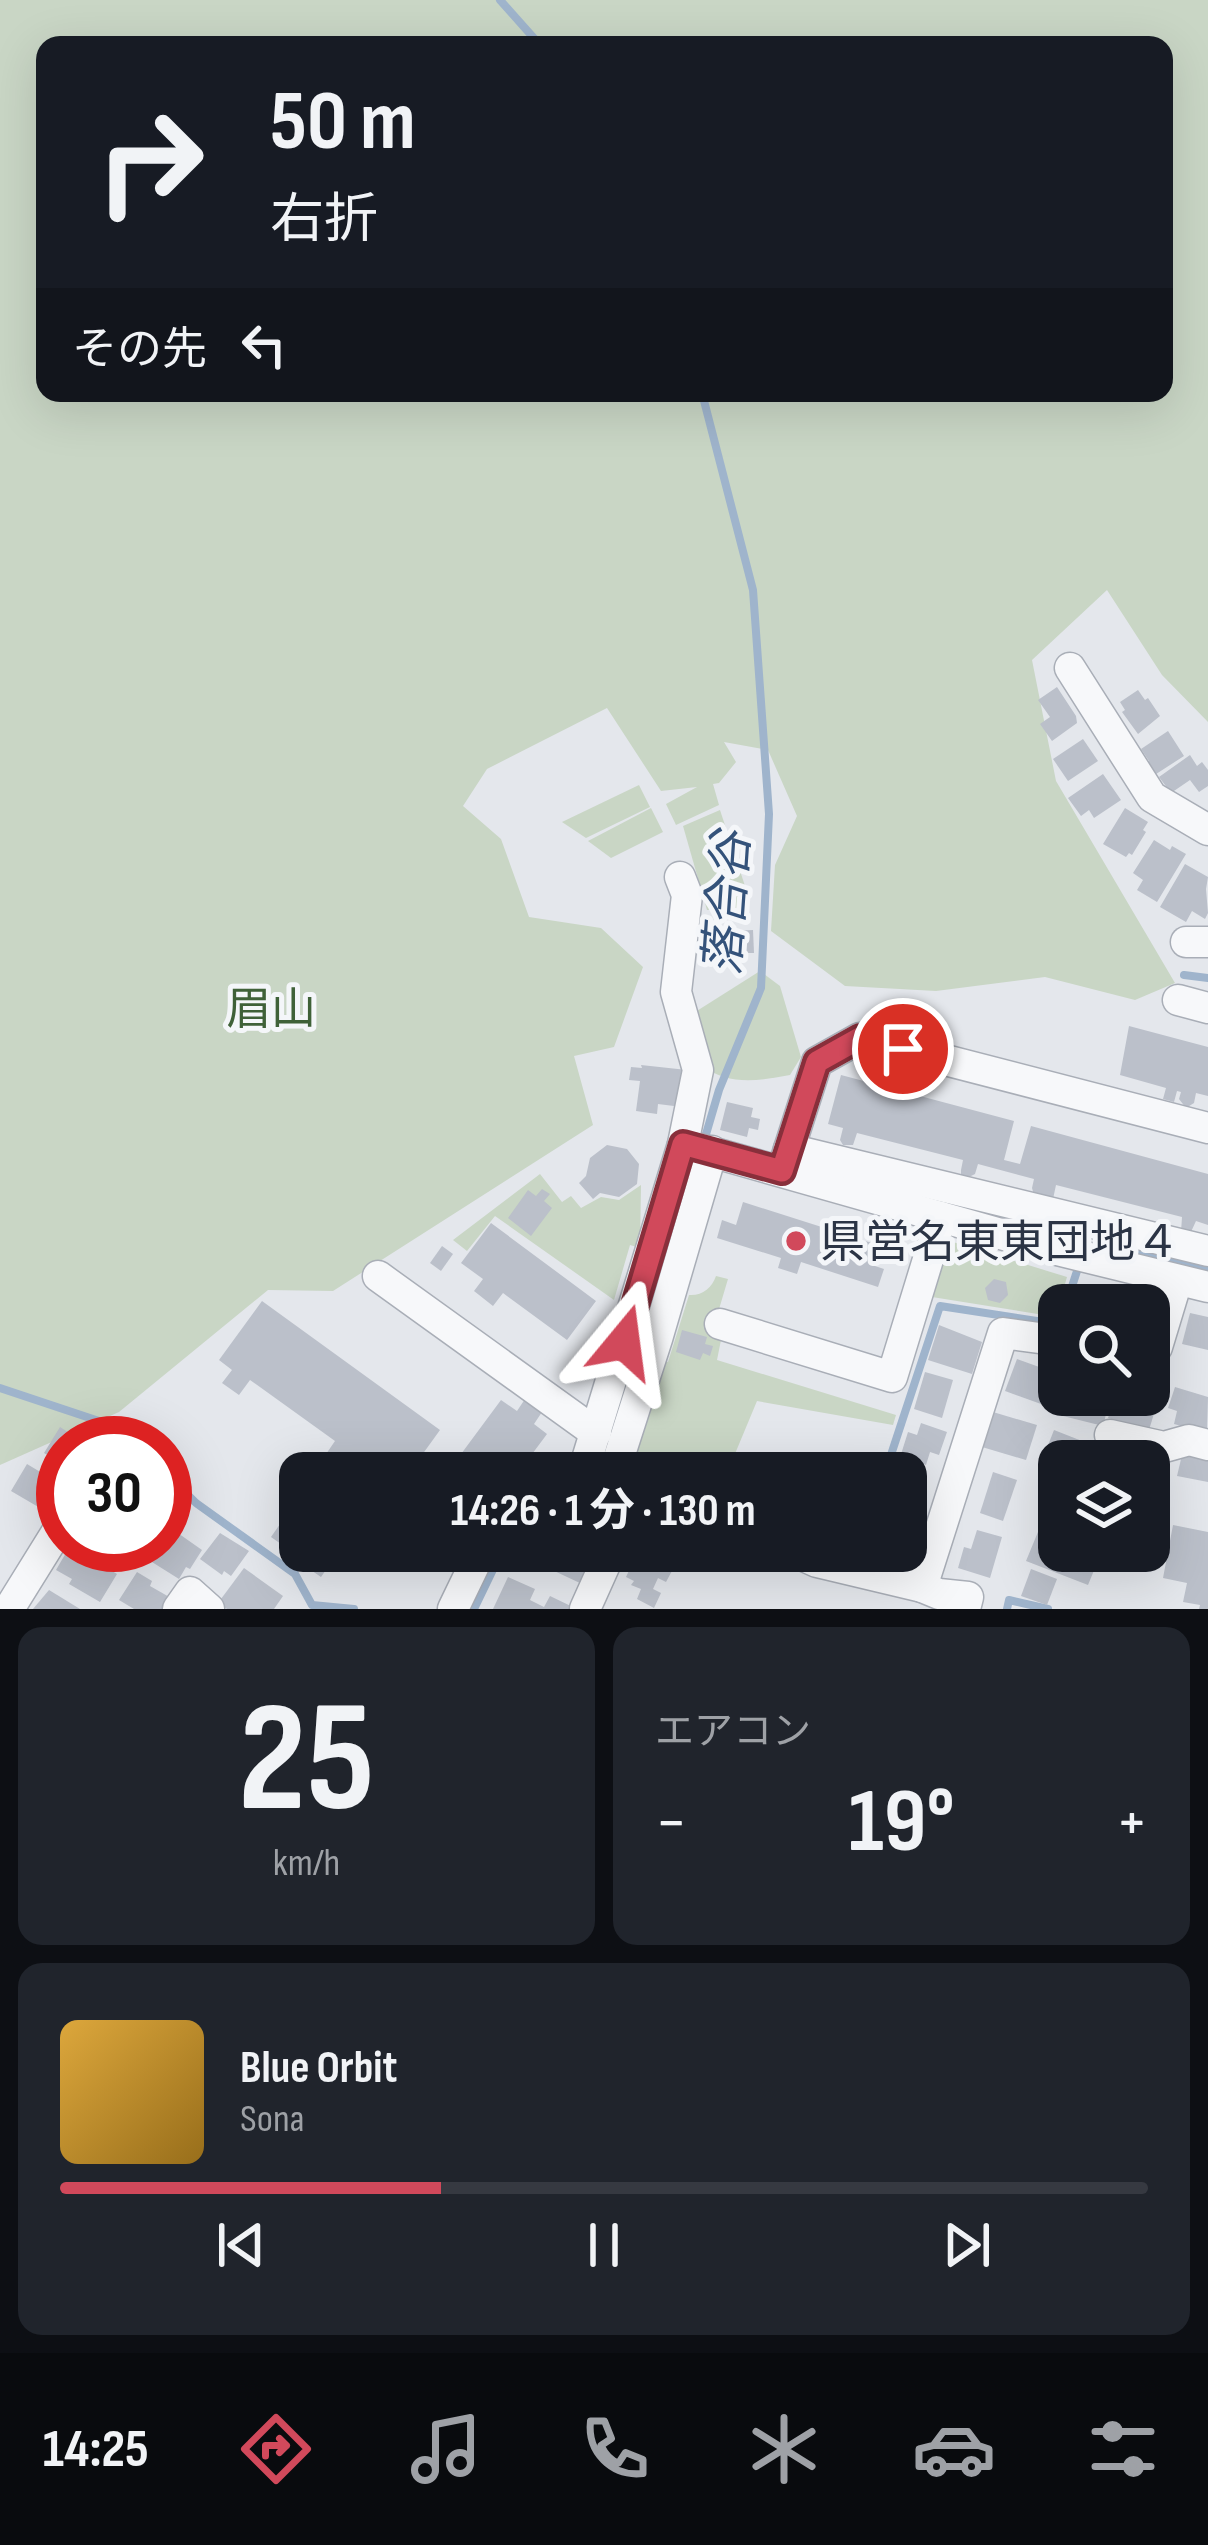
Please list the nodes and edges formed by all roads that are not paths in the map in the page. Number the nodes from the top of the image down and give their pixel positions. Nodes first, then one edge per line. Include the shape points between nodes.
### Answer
1 (1070, 668) dead end
2 (1208, 830) edge
3 (680, 878) dead end
4 (1208, 1128) edge
5 (699, 1148) junction
6 (786, 1160) junction
7 (941, 1216) junction
8 (1066, 1216) junction
9 (1057, 1250) junction
10 (1208, 1251) edge
11 (378, 1276) dead end
12 (1193, 1284) edge
13 (720, 1324) dead end
14 (1170, 1324) edge
15 (1038, 1338) edge
16 (1110, 1435) dead end
17 (1208, 1445) edge
18 (587, 1452) edge
19 (602, 1452) edge
20 (36, 1566) edge
21 (472, 1572) edge
22 (602, 1572) edge
23 (859, 1572) edge
24 (922, 1587) junction
25 (9, 1609) edge
26 (178, 1609) edge
27 (208, 1609) edge
28 (453, 1609) edge
29 (585, 1609) edge
30 (965, 1609) edge

1 - 2 street via 1152,796 1187,804
3 - 5 street via 687,895 676,992 698,1070
4 - 6 street via 860,1038 817,1062
5 - 6 street
5 - 19 street
6 - 7 street
6 - 8 street
7 - 9 street
7 - 13 street via 892,1376
8 - 9 street
8 - 10 street
9 - 12 street
11 - 18 street
12 - 14 street
15 - 24 street via 1003,1333
16 - 17 street via 1164,1447
20 - 25 street
21 - 28 street
22 - 29 street
23 - 24 street
24 - 30 street via 968,1597
26 - 27 street via 190,1592

